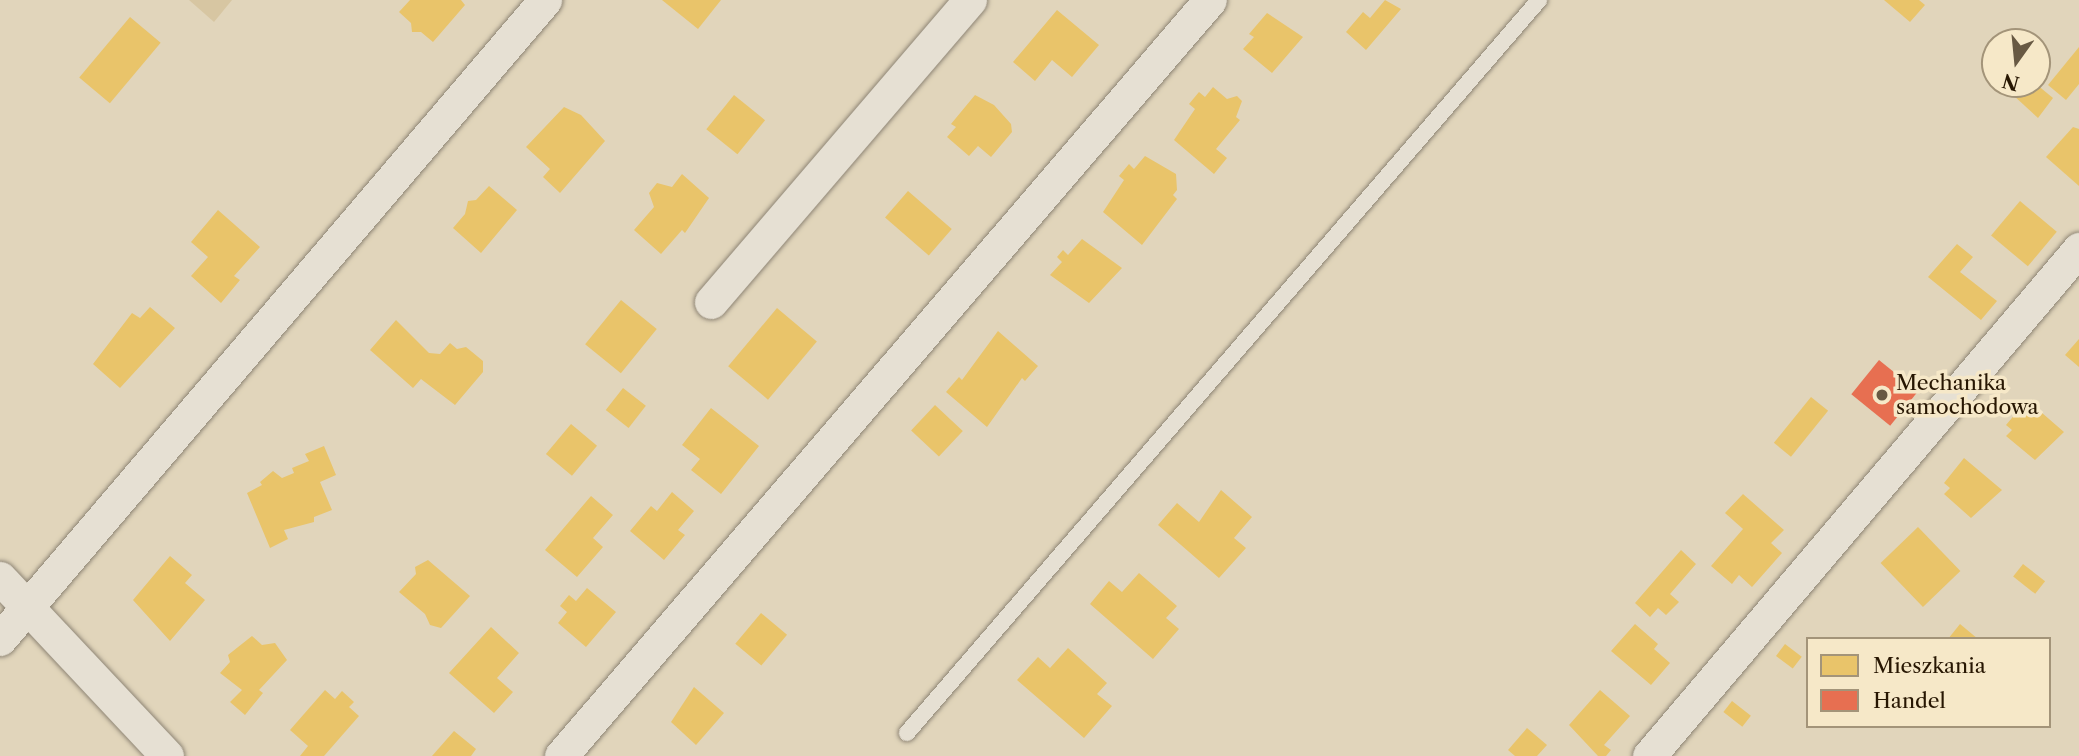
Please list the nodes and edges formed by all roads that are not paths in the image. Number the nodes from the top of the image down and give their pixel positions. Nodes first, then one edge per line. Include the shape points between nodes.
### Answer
1 (545, 0) edge
2 (970, 0) edge
3 (1210, 0) edge
4 (1539, 0) edge
5 (2079, 249) edge
6 (711, 303) dead end
7 (0, 578) edge
8 (27, 607) junction
9 (0, 639) edge
10 (907, 733) dead end
11 (167, 756) edge
12 (561, 756) edge
13 (1649, 756) edge

1 - 8 street
2 - 6 street
3 - 12 street
4 - 10 lane
5 - 13 street
7 - 8 street
8 - 9 street
8 - 11 street

